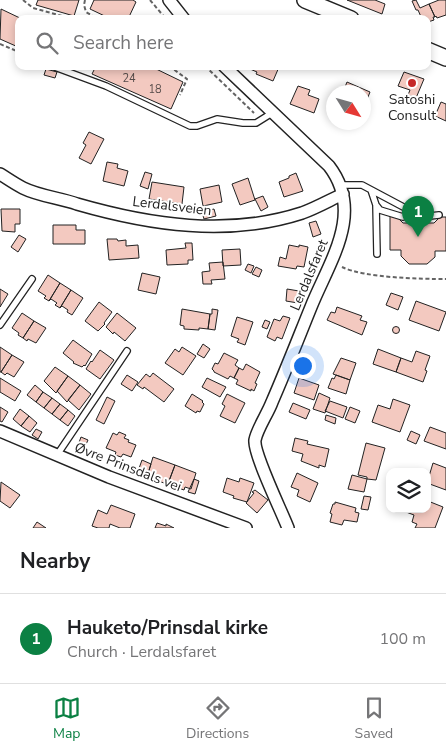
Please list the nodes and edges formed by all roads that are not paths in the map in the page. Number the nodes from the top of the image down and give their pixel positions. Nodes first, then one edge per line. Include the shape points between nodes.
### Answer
1 (169, 0) edge
2 (305, 0) edge
3 (181, 15) edge
4 (341, 15) edge
5 (431, 52) edge
6 (446, 58) edge
7 (62, 70) edge
8 (228, 70) edge
9 (272, 113) junction
10 (0, 174) edge
11 (342, 189) junction
12 (371, 190) junction
13 (376, 205) junction
14 (409, 210) junction
15 (439, 215) dead end
16 (377, 254) dead end
17 (32, 279) dead end
18 (0, 325) edge
19 (127, 351) dead end
20 (0, 431) edge
21 (57, 455) junction
22 (239, 527) edge
23 (288, 528) edge

1 - 3 street
2 - 4 main road
5 - 6 main road
7 - 9 lane via 190,126 217,118 250,124
8 - 9 street
9 - 11 street via 329,166
10 - 11 street, Lerdalsveien via 23,188 104,211 186,225 219,226 273,220 302,213
11 - 12 lane via 362,185
11 - 23 street, Lerdalsfaret via 344,224 332,263 255,441
12 - 13 lane
12 - 14 lane
13 - 14 lane via 383,212 403,217
13 - 16 lane
14 - 15 lane via 423,211 435,217
17 - 18 lane
19 - 21 lane
20 - 21 street, Øvre Prinsdals vei
21 - 22 street, Øvre Prinsdals vei

